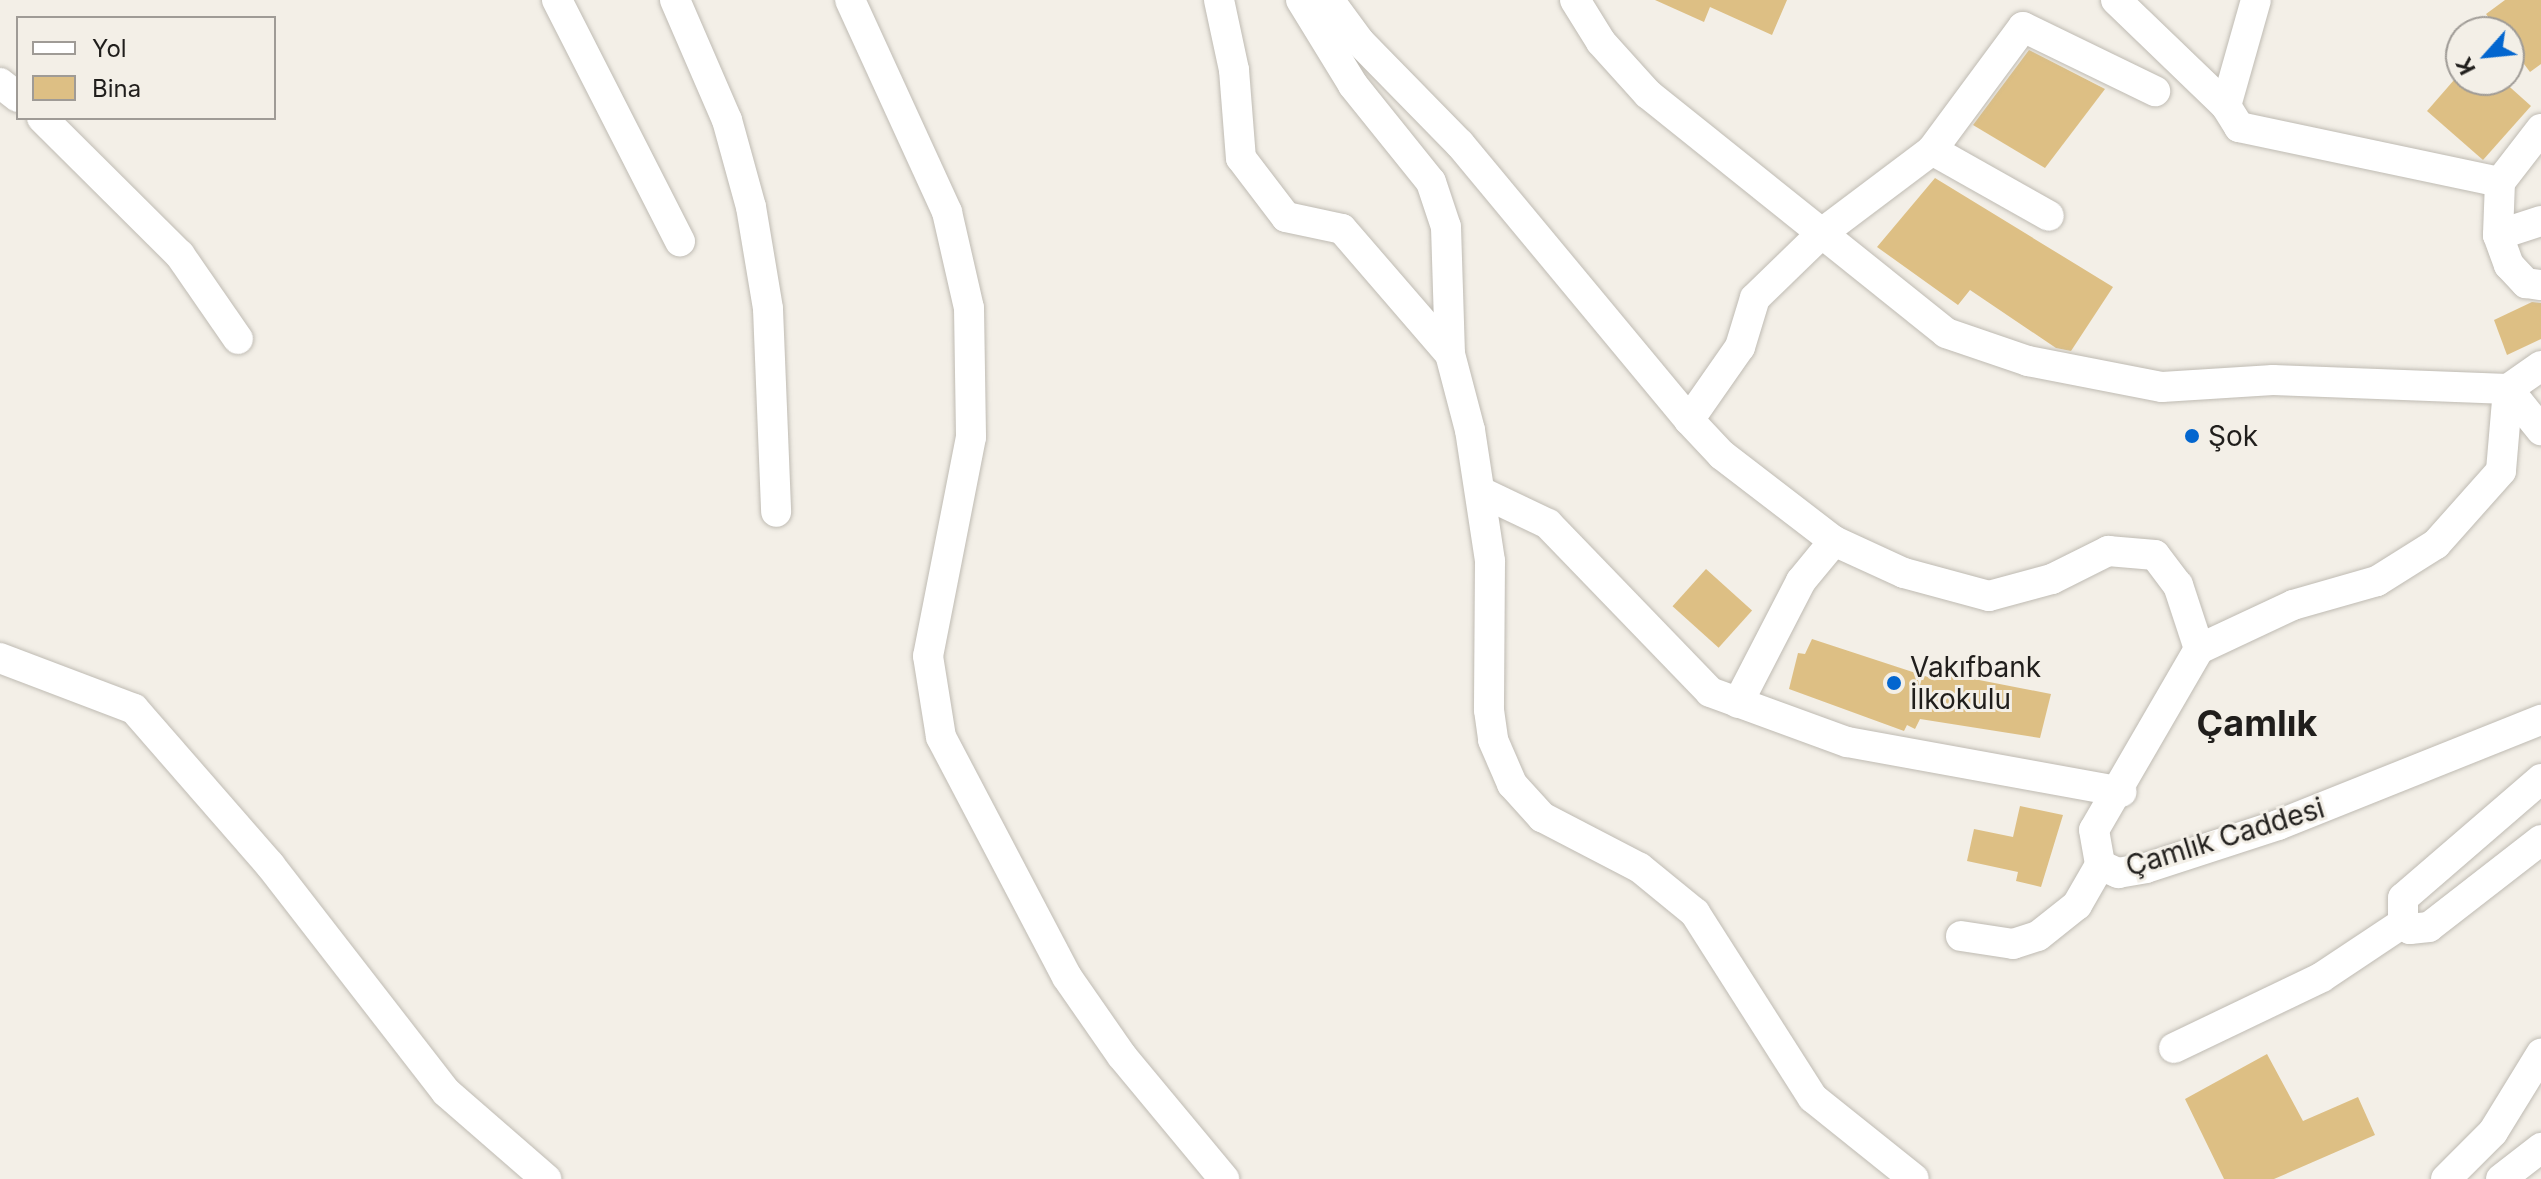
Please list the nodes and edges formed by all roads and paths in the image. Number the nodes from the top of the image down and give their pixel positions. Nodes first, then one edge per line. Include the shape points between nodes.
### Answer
1 (557, 0) edge
2 (675, 0) edge
3 (850, 0) edge
4 (1219, 0) edge
5 (1301, 0) edge
6 (1329, 0) edge
7 (1575, 0) edge
8 (2116, 0) edge
9 (2256, 0) edge
10 (0, 83) edge
11 (2155, 91) dead end
12 (16, 95) edge
13 (2226, 106) junction
14 (44, 120) edge
15 (2541, 129) edge
16 (1932, 150) junction
17 (2500, 182) junction
18 (2049, 216) dead end
19 (2541, 221) edge
20 (1822, 233) junction
21 (2498, 235) junction
22 (680, 241) dead end
23 (2541, 285) edge
24 (238, 339) dead end
25 (1450, 354) junction
26 (2541, 366) edge
27 (2508, 389) junction
28 (1689, 420) junction
29 (2541, 430) edge
30 (1481, 492) junction
31 (776, 512) dead end
32 (1834, 541) junction
33 (2199, 649) junction
34 (0, 658) edge
35 (1738, 703) junction
36 (2541, 720) edge
37 (2541, 779) edge
38 (2121, 792) junction
39 (2541, 840) edge
40 (2100, 865) junction
41 (2403, 923) junction
42 (1961, 936) dead end
43 (2174, 1048) dead end
44 (2541, 1054) edge
45 (2541, 1148) edge
46 (546, 1179) edge
47 (1224, 1179) edge
48 (1914, 1179) edge
49 (2446, 1179) edge
50 (2501, 1179) edge

1 - 22 street
2 - 31 street via 727,120 751,207 768,309
3 - 47 street via 947,212 969,308 971,437 928,656 941,737 1067,977 1122,1056
4 - 25 street via 1234,70 1241,158 1286,217 1342,229
5 - 25 street via 1353,85 1413,157 1439,201 1449,252
6 - 28 street via 1360,42 1460,144
7 - 20 street via 1601,42 1648,94
8 - 13 street
9 - 13 street
10 - 12 street
11 - 16 street via 2023,27
13 - 17 street via 2239,127
14 - 24 street via 180,255
15 - 17 street
16 - 18 street
16 - 20 street
17 - 21 street
19 - 21 street
20 - 27 street via 1946,333 2028,361 2162,387 2273,380
20 - 28 street via 1755,298 1740,347
21 - 23 street via 2509,265 2526,283
25 - 30 street
26 - 27 street
27 - 29 street
27 - 33 street via 2501,471 2436,544 2377,581 2293,605
28 - 32 street via 1722,455
30 - 35 street via 1548,524 1710,692
30 - 48 street via 1490,561 1489,710 1493,740 1512,784 1542,817 1640,868 1695,913 1813,1098
32 - 33 street via 1904,573 1989,596 2052,579 2108,551 2155,555 2178,585
32 - 35 street via 1801,581
33 - 38 street, Çamlık Caddesi
34 - 46 street via 134,709 270,865 446,1092
35 - 38 street via 1847,742
36 - 40 street, Çamlık Caddesi via 2278,825 2146,868 2118,873
37 - 41 street via 2403,898
38 - 40 street, Çamlık Caddesi via 2094,830
39 - 41 street via 2429,927 2410,929
40 - 42 street via 2077,905 2038,936 2013,944
41 - 43 street via 2322,977
44 - 49 street via 2493,1132
45 - 50 street

